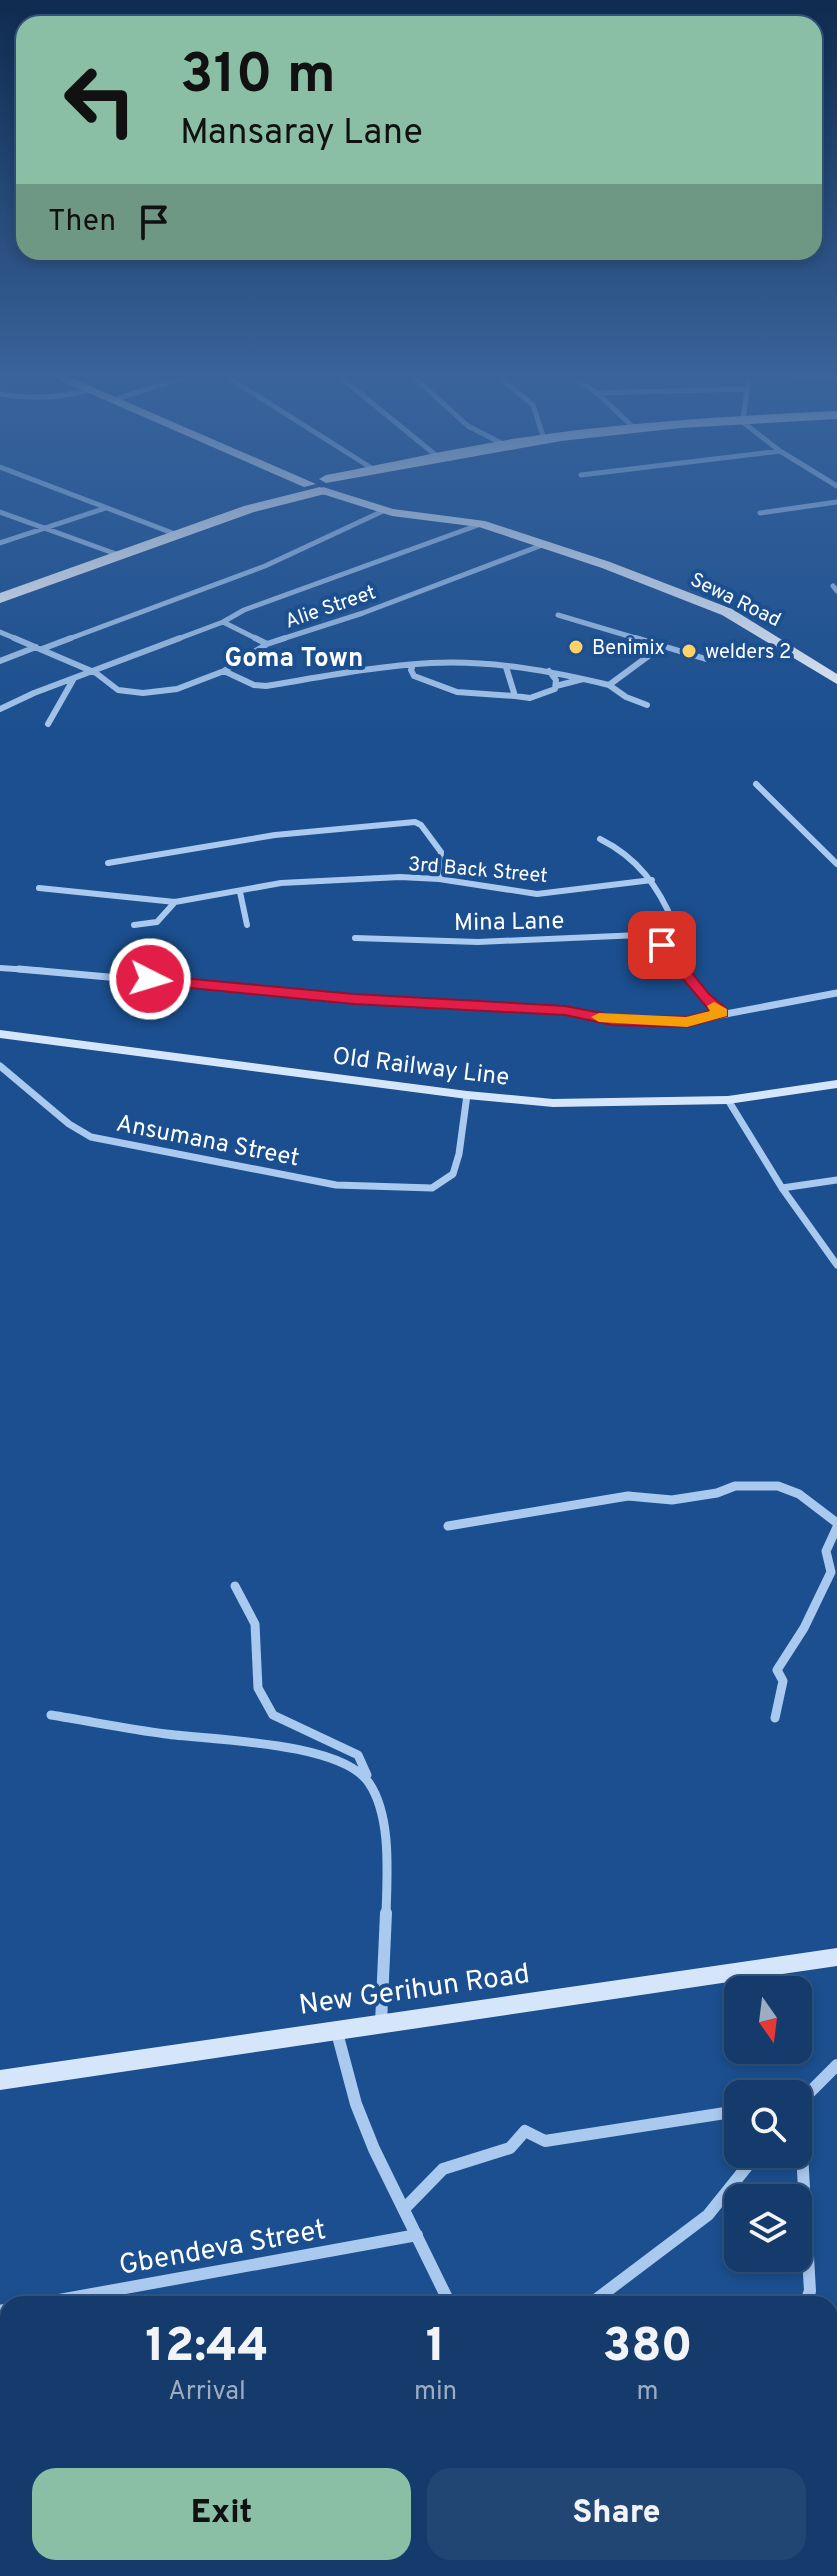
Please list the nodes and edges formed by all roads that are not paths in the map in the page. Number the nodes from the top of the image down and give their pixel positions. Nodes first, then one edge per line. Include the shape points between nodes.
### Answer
1 (76, 496) edge
2 (288, 496) edge
3 (349, 496) edge
4 (837, 502) edge
5 (107, 508) junction
6 (381, 510) junction
7 (0, 512) edge
8 (760, 513) dead end
9 (481, 524) junction
10 (46, 528) junction
11 (175, 534) junction
12 (0, 543) edge
13 (545, 544) junction
14 (120, 555) junction
15 (0, 598) edge
16 (558, 615) dead end
17 (223, 622) junction
18 (0, 632) edge
19 (267, 644) junction
20 (662, 646) junction
21 (40, 648) junction
22 (706, 659) dead end
23 (0, 661) edge
24 (413, 665) junction
25 (506, 667) junction
26 (91, 670) junction
27 (224, 671) junction
28 (548, 671) junction
29 (77, 676) junction
30 (588, 678) junction
31 (837, 680) edge
32 (609, 685) junction
33 (556, 686) junction
34 (515, 696) junction
35 (647, 705) dead end
36 (0, 709) edge
37 (48, 724) dead end
38 (756, 784) dead end
39 (600, 839) dead end
40 (108, 863) dead end
41 (837, 864) edge
42 (439, 879) junction
43 (652, 880) junction
44 (39, 888) dead end
45 (240, 892) junction
46 (175, 902) junction
47 (134, 925) dead end
48 (247, 925) dead end
49 (355, 938) dead end
50 (662, 945) junction
51 (0, 968) edge
52 (837, 993) edge
53 (721, 1012) junction
54 (0, 1034) edge
55 (0, 1066) edge
56 (837, 1084) edge
57 (467, 1095) junction
58 (728, 1100) junction
59 (837, 1180) edge
60 (782, 1188) junction
61 (837, 1265) edge
62 (837, 1525) edge
63 (448, 1526) dead end
64 (235, 1586) dead end
65 (51, 1715) dead end
66 (775, 1718) dead end
67 (374, 1790) junction
68 (837, 1957) edge
69 (381, 2024) junction
70 (336, 2029) junction
71 (837, 2065) edge
72 (0, 2080) edge
73 (812, 2089) edge
74 (724, 2113) edge
75 (746, 2168) edge
76 (802, 2168) edge
77 (404, 2209) junction
78 (417, 2235) junction
79 (81, 2296) edge
80 (446, 2296) edge
81 (601, 2296) edge
82 (808, 2296) edge

1 - 5 street
2 - 11 highway
3 - 6 main road, Sewa Road
4 - 8 street
5 - 10 street
5 - 11 street
6 - 9 main road, Sewa Road
6 - 21 street via 265,566
7 - 10 street
9 - 13 main road, Sewa Road
9 - 17 street
10 - 12 street
10 - 14 street
11 - 14 highway
13 - 19 street, Alie Street
13 - 31 main road, Sewa Road via 727,612
14 - 15 highway
16 - 20 street
17 - 19 street
17 - 26 street
18 - 21 street, Alie Street
19 - 27 street, Alie Street
20 - 22 street
20 - 32 street
21 - 23 street
21 - 26 street, Alie Street
24 - 25 street
24 - 27 street via 266,686
24 - 34 street via 414,676 444,689
25 - 28 street
25 - 34 street
26 - 27 street, Alie Street via 110,687 143,693 177,689
26 - 29 street
28 - 30 street
28 - 33 street
29 - 36 street
29 - 37 street
30 - 32 street
30 - 33 street
32 - 35 street
33 - 34 street via 538,697
38 - 41 street
39 - 43 street via 633,857
40 - 42 street via 275,835 415,822 441,852
42 - 43 street, 3rd Back Street via 537,894
42 - 45 street, 3rd Back Street via 281,883
43 - 50 street via 674,924
44 - 46 street
45 - 46 street, 3rd Back Street
45 - 48 street
46 - 47 street via 157,922
49 - 50 street, Mina Lane via 478,942 640,935
50 - 53 street
51 - 53 street via 369,1000 565,1010 612,1020 687,1022
52 - 53 street
54 - 57 street, Old Railway Line
55 - 57 street, Ansumana Street via 69,1124 104,1140 336,1185 432,1188 453,1174
56 - 58 street, Old Railway Line
57 - 58 street, Old Railway Line via 568,1103
58 - 60 street
59 - 60 street
60 - 61 street
62 - 63 street via 789,1490 735,1486 672,1500 628,1496
62 - 66 street via 826,1551 831,1572 777,1670 783,1681
64 - 67 street via 255,1624 258,1688 273,1715 358,1755
65 - 67 street via 343,1762 363,1773
67 - 69 street via 386,1911
68 - 69 street, New Gerihun Road
69 - 70 street, New Gerihun Road
70 - 72 street, New Gerihun Road
70 - 77 street via 356,2104
71 - 73 street
74 - 77 street via 545,2141 525,2131 510,2148 443,2169
75 - 81 street via 708,2215
76 - 82 street
77 - 78 street
78 - 79 street, Gbendeva Street
78 - 80 street

